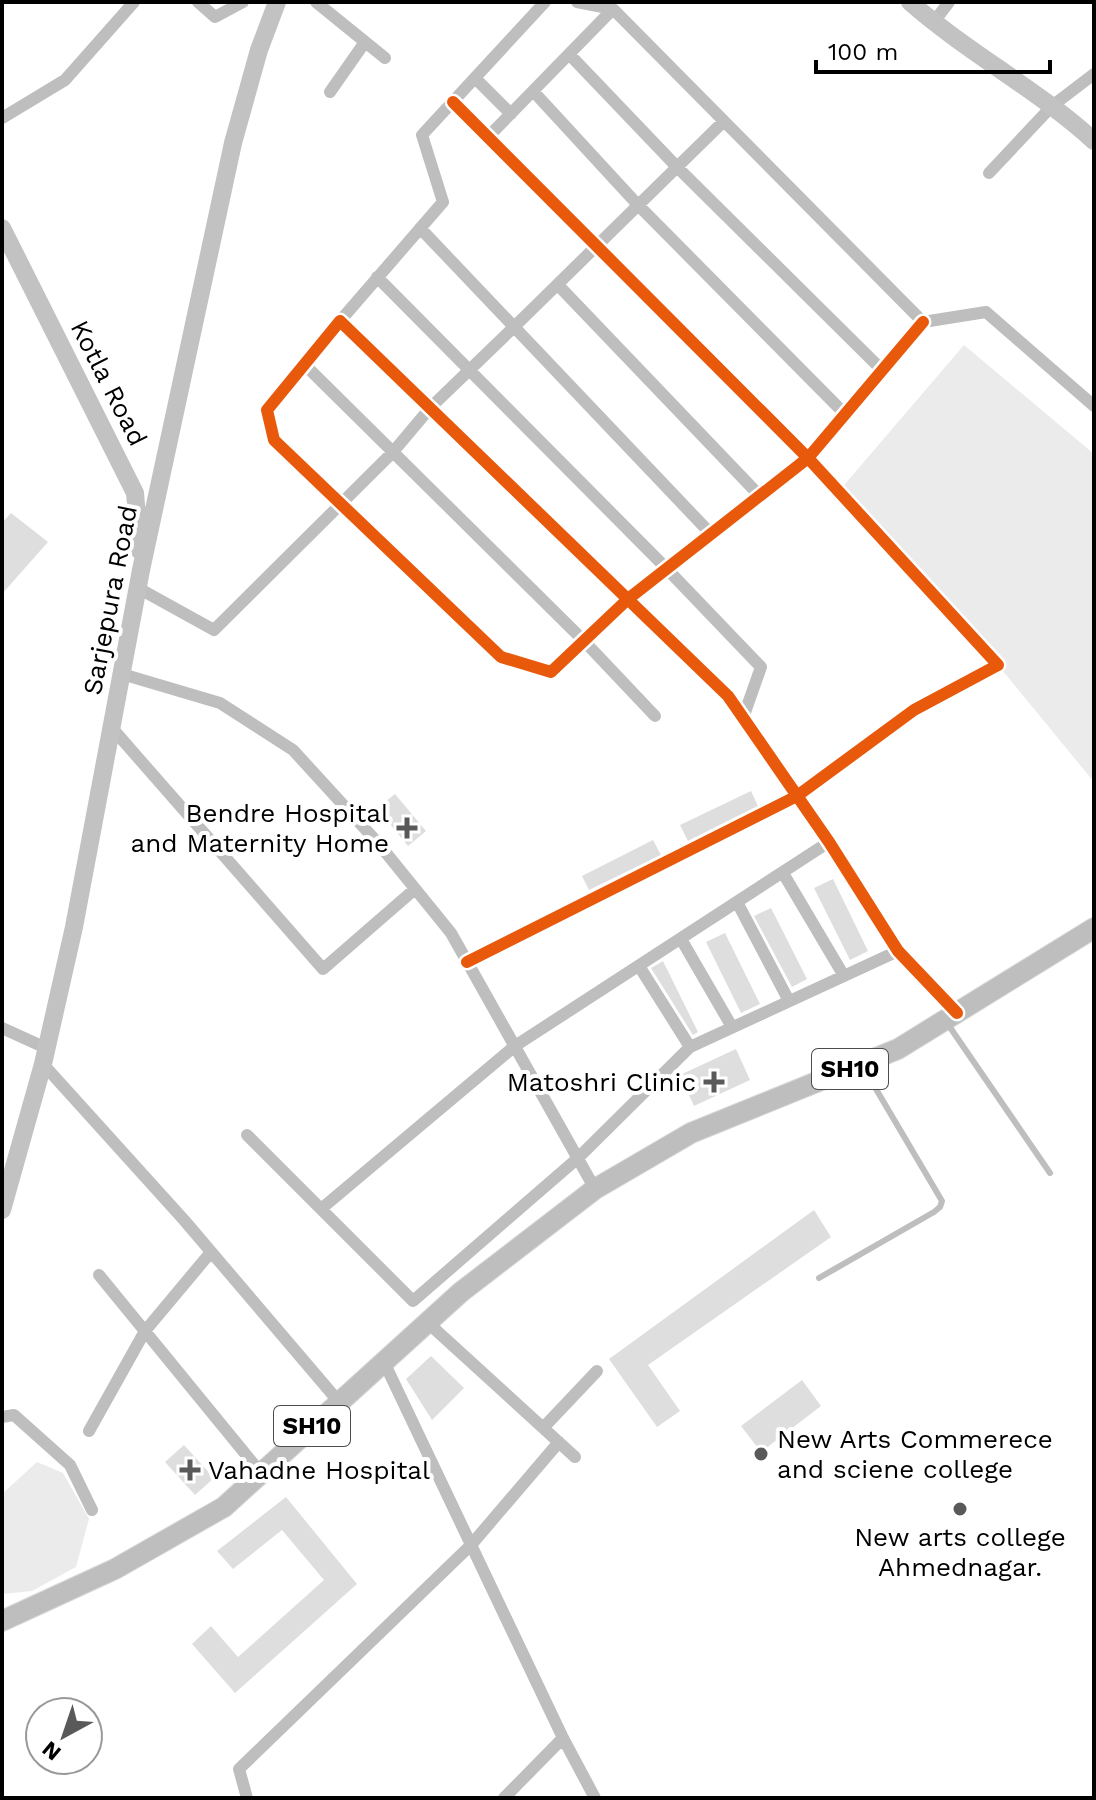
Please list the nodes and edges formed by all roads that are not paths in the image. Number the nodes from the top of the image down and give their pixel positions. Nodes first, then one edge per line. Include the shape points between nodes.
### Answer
1 (134, 2) edge
2 (198, 2) edge
3 (243, 2) edge
4 (277, 2) edge
5 (316, 2) edge
6 (545, 2) edge
7 (577, 2) edge
8 (910, 2) edge
9 (949, 2) edge
10 (613, 9) junction
11 (933, 23) junction
12 (365, 42) junction
13 (569, 54) junction
14 (385, 58) dead end
15 (1094, 74) edge
16 (475, 78) junction
17 (533, 91) junction
18 (330, 92) dead end
19 (453, 102) junction
20 (1052, 106) junction
21 (511, 114) junction
22 (2, 118) edge
23 (724, 121) junction
24 (488, 137) junction
25 (1094, 141) edge
26 (677, 167) junction
27 (989, 173) dead end
28 (638, 205) junction
29 (2, 228) edge
30 (420, 228) junction
31 (597, 246) junction
32 (377, 277) junction
33 (558, 285) junction
34 (340, 321) junction
35 (923, 322) junction
36 (514, 327) junction
37 (304, 364) junction
38 (470, 370) junction
39 (882, 370) junction
40 (1094, 406) edge
41 (430, 408) junction
42 (845, 414) junction
43 (393, 452) junction
44 (808, 458) junction
45 (760, 496) junction
46 (342, 505) junction
47 (711, 534) junction
48 (667, 569) junction
49 (140, 579) junction
50 (628, 599) junction
51 (584, 641) junction
52 (122, 674) junction
53 (655, 716) dead end
54 (743, 718) junction
55 (112, 728) junction
56 (797, 796) junction
57 (829, 842) junction
58 (783, 873) junction
59 (415, 889) junction
60 (737, 902) junction
61 (1094, 928) edge
62 (681, 939) junction
63 (898, 951) junction
64 (467, 962) junction
65 (639, 966) junction
66 (844, 976) junction
67 (789, 1001) junction
68 (951, 1017) junction
69 (732, 1027) junction
70 (2, 1028) edge
71 (515, 1046) junction
72 (690, 1047) junction
73 (45, 1056) junction
74 (861, 1064) junction
75 (247, 1135) dead end
76 (578, 1158) junction
77 (8, 1170) edge
78 (1050, 1173) dead end
79 (595, 1189) junction
80 (321, 1209) junction
81 (2, 1210) edge
82 (211, 1252) junction
83 (99, 1275) dead end
84 (819, 1278) dead end
85 (427, 1322) junction
86 (145, 1331) junction
87 (384, 1362) junction
88 (597, 1371) dead end
89 (339, 1402) junction
90 (2, 1417) edge
91 (543, 1428) junction
92 (89, 1431) dead end
93 (559, 1442) junction
94 (575, 1457) dead end
95 (261, 1473) junction
96 (92, 1510) dead end
97 (471, 1545) junction
98 (2, 1621) edge
99 (563, 1738) junction
100 (247, 1798) edge
101 (504, 1798) edge
102 (595, 1798) edge

1 - 22 street via 65,80
2 - 3 street via 215,17
4 - 49 street, Sarjepura Road via 233,143
5 - 12 street
6 - 16 street
7 - 10 street
8 - 11 street
9 - 11 street
10 - 13 street
10 - 23 street
11 - 20 street
12 - 14 street
12 - 18 street
13 - 17 street
13 - 26 street
15 - 20 street
16 - 19 street
16 - 21 street
17 - 21 street
17 - 28 street
19 - 24 street
19 - 30 street via 422,135 443,202
20 - 25 street
20 - 27 street
21 - 24 street
23 - 26 street
23 - 35 street
24 - 31 street
26 - 28 street
26 - 39 street
28 - 31 street
28 - 42 street
29 - 49 street, Kotla Road via 135,493
30 - 32 street
30 - 36 street
31 - 33 street
31 - 44 street
32 - 34 street
32 - 38 street
33 - 36 street
33 - 45 street
34 - 37 street
34 - 41 street
35 - 39 street
35 - 40 street via 986,312
36 - 38 street
36 - 47 street
37 - 43 street
37 - 46 street via 267,410 274,440
38 - 41 street
38 - 48 street
39 - 42 street
41 - 43 street
41 - 50 street
42 - 44 street
43 - 46 street
43 - 51 street
44 - 45 street
44 - 56 street via 998,665 914,710
45 - 47 street
46 - 49 street via 214,630
46 - 51 street via 501,657 551,672
47 - 48 street
48 - 50 street
48 - 54 street via 761,667
49 - 52 street, Sarjepura Road
50 - 51 street
50 - 54 street via 728,696
51 - 53 street
52 - 55 street, Sarjepura Road
52 - 59 street via 220,703 293,750
54 - 56 street
55 - 59 street via 323,969
55 - 73 street, Sarjepura Road
56 - 57 street
56 - 64 street
57 - 58 street
57 - 63 street
58 - 60 street
58 - 66 street
59 - 64 street
60 - 62 street
60 - 67 street
61 - 68 main road, SH10
62 - 65 street
62 - 69 street
63 - 66 street
63 - 68 street
64 - 71 street
65 - 71 street
65 - 72 street
66 - 67 street
67 - 69 street
68 - 74 main road, SH10
68 - 78 lane
69 - 72 street
70 - 73 street
71 - 76 street
71 - 80 street
72 - 76 street
73 - 77 street, Sarjepura Road
73 - 82 street
74 - 79 main road, SH10 via 691,1133
74 - 84 lane via 942,1201 934,1212
75 - 80 street
76 - 79 street
76 - 80 street via 413,1301
77 - 81 street, Sarjepura Road
79 - 85 main road, SH10
82 - 86 street
82 - 89 street
83 - 86 street
85 - 87 main road, SH10
85 - 91 street
86 - 92 street
86 - 95 street
87 - 89 main road, SH10
87 - 97 street
88 - 91 street
89 - 95 main road, SH10
90 - 96 street via 14,1415 70,1465
91 - 93 street
93 - 94 street
93 - 97 street
95 - 98 main road, SH10 via 224,1507 115,1569
97 - 99 street
97 - 100 street via 239,1769
99 - 101 street
99 - 102 street

